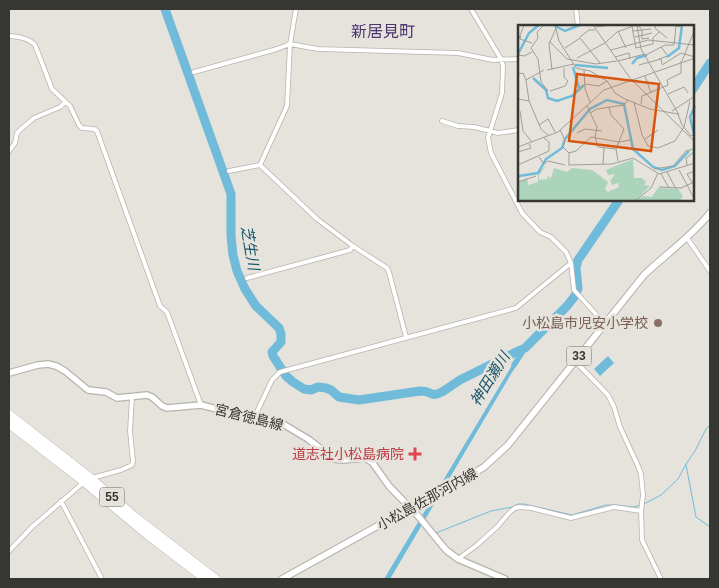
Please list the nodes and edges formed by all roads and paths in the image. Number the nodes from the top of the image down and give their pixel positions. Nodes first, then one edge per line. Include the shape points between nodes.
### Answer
1 (296, 9) edge
2 (471, 9) edge
3 (576, 9) edge
4 (578, 25) edge
5 (9, 36) edge
6 (290, 44) junction
7 (518, 58) edge
8 (501, 59) junction
9 (194, 72) dead end
10 (66, 102) junction
11 (442, 122) dead end
12 (518, 130) edge
13 (490, 132) junction
14 (9, 151) edge
15 (260, 165) junction
16 (229, 171) dead end
17 (710, 213) edge
18 (687, 238) junction
19 (354, 246) junction
20 (571, 263) junction
21 (710, 270) edge
22 (247, 278) dead end
23 (605, 324) junction
24 (406, 337) junction
25 (575, 361) junction
26 (9, 373) edge
27 (132, 397) junction
28 (201, 406) junction
29 (9, 414) edge
30 (254, 418) junction
31 (10, 427) edge
32 (87, 480) junction
33 (61, 501) junction
34 (410, 508) junction
35 (641, 511) junction
36 (9, 551) edge
37 (458, 559) junction
38 (102, 579) edge
39 (205, 579) edge
40 (216, 579) edge
41 (282, 579) edge
42 (505, 579) edge
43 (660, 579) edge

1 - 6 street
2 - 8 street
3 - 4 street
5 - 10 street via 27,39 35,45 52,89
6 - 8 street via 318,50 458,53
6 - 9 street
6 - 15 street via 287,106
7 - 8 street
8 - 13 street via 502,93
10 - 14 street via 34,118 17,133
10 - 28 street via 82,128 97,131 160,306 166,312
11 - 13 street
12 - 13 street
13 - 20 street via 491,153 522,213 540,232 558,243
15 - 16 street
15 - 19 street via 317,219
17 - 18 main road, 小松島佐那河内線 / 33
18 - 21 street
18 - 23 main road, 小松島佐那河内線 / 33 via 644,275
19 - 22 street via 350,250
19 - 24 street via 387,268
20 - 23 street via 577,294
20 - 24 street via 516,308
23 - 25 main road, 小松島佐那河内線 / 33
24 - 30 street via 282,371 272,380
25 - 34 main road, 小松島佐那河内線 / 33 via 508,444 484,467
25 - 35 street via 611,401 638,466 643,495
26 - 27 main road, 宮倉徳島線 via 48,364 64,371 88,390 106,392 117,398
27 - 28 main road, 宮倉徳島線 via 147,395 167,408
27 - 32 street via 132,465
28 - 30 main road, 宮倉徳島線
29 - 32 highway, 55
30 - 34 main road, 宮倉徳島線 via 283,424 308,438 334,459 366,458
31 - 32 highway, 55
32 - 33 street
32 - 39 highway, 55 via 146,534
32 - 40 highway, 55
33 - 36 street
33 - 38 street
34 - 37 main road, 宮倉徳島線 via 446,550
34 - 41 main road, 小松島佐那河内線 / 33
35 - 37 street via 614,507 571,518 531,508 514,508 497,527
35 - 43 street via 642,540
37 - 42 main road, 宮倉徳島線

